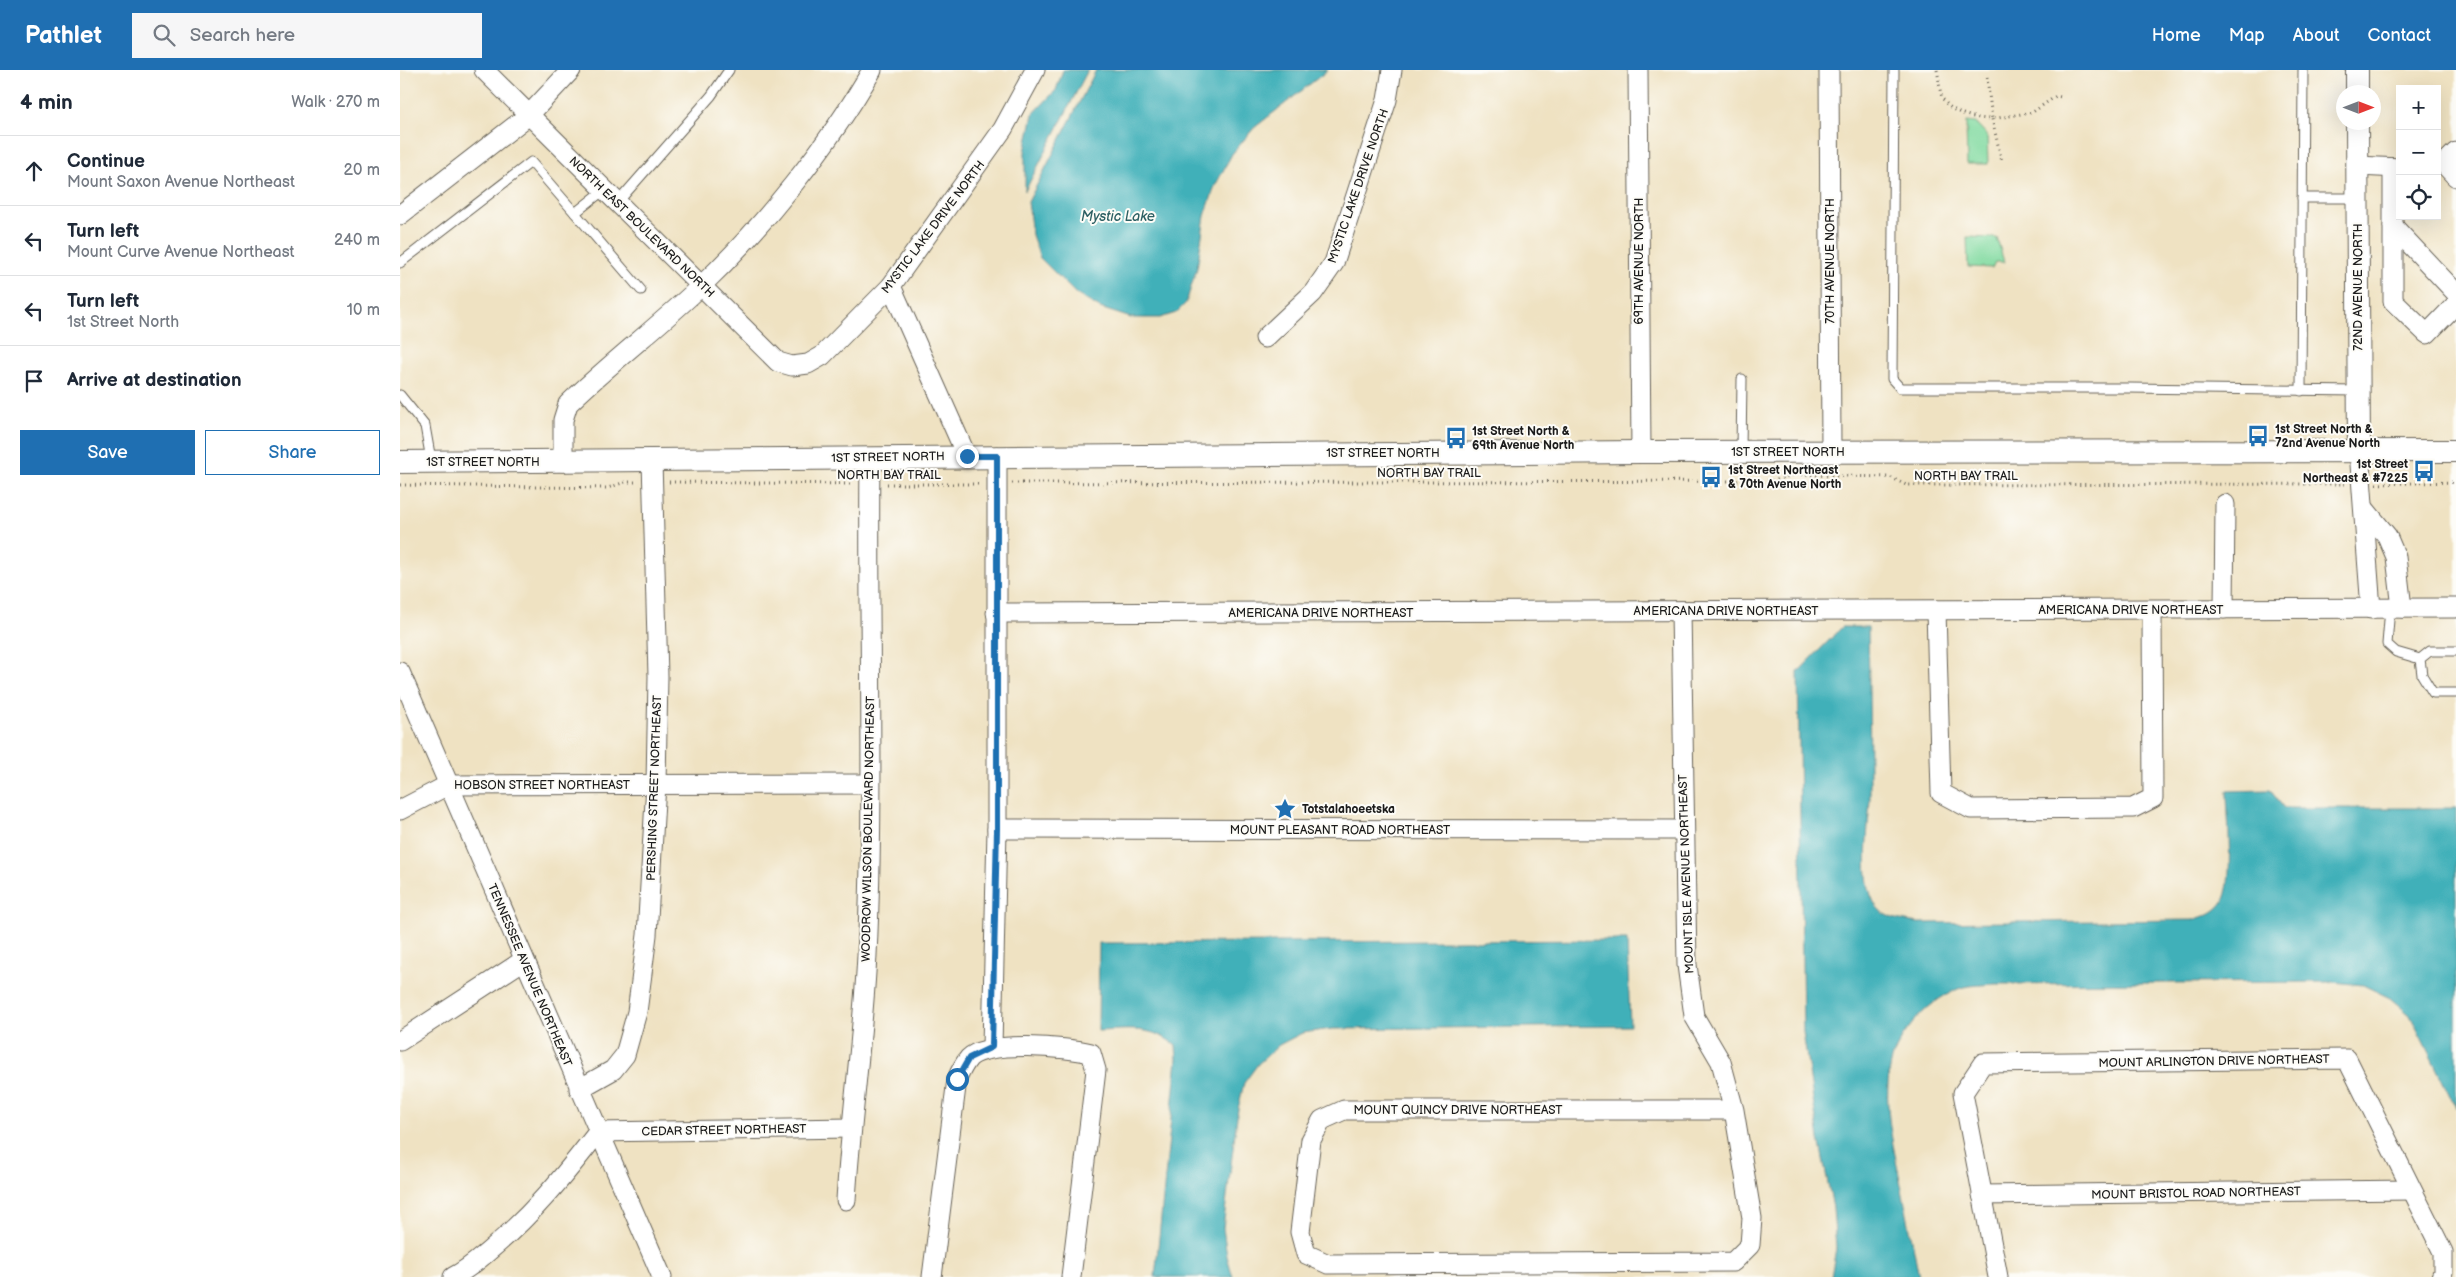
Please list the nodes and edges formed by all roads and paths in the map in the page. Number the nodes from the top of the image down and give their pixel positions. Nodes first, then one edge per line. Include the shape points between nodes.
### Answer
1 (484, 70) edge
2 (571, 70) edge
3 (729, 70) edge
4 (872, 70) edge
5 (1035, 70) edge
6 (1392, 70) edge
7 (1638, 70) edge
8 (1829, 70) edge
9 (1894, 70) edge
10 (1937, 70) edge
11 (2303, 70) edge
12 (2357, 70) edge
13 (1987, 77) dead end
14 (2357, 85) edge
15 (2061, 97) dead end
16 (528, 115) junction
17 (1992, 120) junction
18 (2357, 130) edge
19 (2002, 162) dead end
20 (2357, 166) junction
21 (2396, 168) edge
22 (610, 197) junction
23 (2302, 198) junction
24 (2358, 198) junction
25 (575, 213) junction
26 (400, 215) edge
27 (2392, 226) junction
28 (400, 264) edge
29 (702, 285) junction
30 (892, 286) junction
31 (641, 290) dead end
32 (2456, 293) edge
33 (2456, 304) edge
34 (1265, 338) dead end
35 (808, 364) joint
36 (1742, 379) dead end
37 (2301, 391) junction
38 (2358, 391) junction
39 (400, 395) edge
40 (2359, 451) junction
41 (2456, 451) edge
42 (1641, 452) junction
43 (1741, 452) junction
44 (1830, 452) junction
45 (967, 456) junction
46 (997, 456) junction
47 (870, 458) junction
48 (400, 462) edge
49 (432, 462) junction
50 (563, 462) junction
51 (652, 471) junction
52 (2456, 482) edge
53 (869, 484) junction
54 (997, 484) junction
55 (2361, 484) junction
56 (400, 485) edge
57 (2225, 504) dead end
58 (2364, 508) junction
59 (2396, 608) junction
60 (2456, 608) edge
61 (2224, 609) junction
62 (2371, 609) junction
63 (1936, 610) junction
64 (2152, 610) junction
65 (1681, 611) junction
66 (996, 613) junction
67 (2456, 650) edge
68 (2420, 659) junction
69 (400, 672) edge
70 (2456, 693) edge
71 (656, 784) junction
72 (870, 784) junction
73 (448, 785) junction
74 (400, 810) edge
75 (997, 829) junction
76 (1684, 830) junction
77 (524, 960) junction
78 (400, 1041) edge
79 (992, 1047) junction
80 (579, 1089) junction
81 (1734, 1110) junction
82 (850, 1128) junction
83 (598, 1132) junction
84 (2411, 1190) junction
85 (1982, 1195) junction
86 (846, 1200) dead end
87 (1306, 1254) joint
88 (2447, 1274) edge
89 (461, 1275) edge
90 (662, 1277) edge
91 (932, 1277) edge
92 (1071, 1277) edge
93 (1998, 1277) edge

1 - 16 street, NORTH EAST BOULEVARD NORTH
2 - 16 street
3 - 22 lane via 710,96
4 - 29 street via 819,148 762,222
5 - 30 street, MYSTIC LAKE DRIVE NORTH via 1003,129
6 - 34 street, MYSTIC LAKE DRIVE NORTH via 1387,100 1334,263 1313,293
7 - 42 street, 69TH AVENUE NORTH
8 - 44 street, 70TH AVENUE NORTH
9 - 37 lane via 1892,378 1900,388
10 - 17 path via 1941,94 1948,105 1980,119
11 - 23 lane
12 - 14 street
13 - 17 path
15 - 17 path via 2056,96 2028,113
16 - 22 street, NORTH EAST BOULEVARD NORTH
16 - 26 street
17 - 19 path
18 - 20 street, 72ND AVENUE NORTH
20 - 21 street
20 - 24 street, 72ND AVENUE NORTH
21 - 27 street
22 - 25 lane
22 - 29 street, NORTH EAST BOULEVARD NORTH
23 - 24 lane
23 - 37 lane
24 - 38 street, 72ND AVENUE NORTH
25 - 28 lane via 531,162
25 - 31 lane
27 - 32 street
27 - 33 street via 2392,301 2427,334
29 - 35 street, NORTH EAST BOULEVARD NORTH via 778,362 792,366
29 - 50 street via 568,404 563,420
30 - 35 street, MYSTIC LAKE DRIVE NORTH via 822,356
30 - 45 street
36 - 43 lane
37 - 38 lane
38 - 40 street, 72ND AVENUE NORTH
39 - 49 lane via 425,426
40 - 41 street, 1ST STREET NORTH
40 - 44 street, 1ST STREET NORTH
40 - 55 street
42 - 43 street, 1ST STREET NORTH
42 - 46 street, 1ST STREET NORTH
43 - 44 street, 1ST STREET NORTH
45 - 46 street, 1ST STREET NORTH
45 - 47 street, 1ST STREET NORTH
46 - 54 street
47 - 51 street, 1ST STREET NORTH
47 - 53 street, WOODROW WILSON BOULEVARD NORTHEAST
48 - 49 street, 1ST STREET NORTH
49 - 50 street, 1ST STREET NORTH
50 - 51 street, 1ST STREET NORTH
51 - 53 path, NORTH BAY TRAIL
51 - 56 path, NORTH BAY TRAIL via 608,488
51 - 71 street, PERSHING STREET NORTHEAST via 657,638
52 - 55 path, NORTH BAY TRAIL
53 - 54 path, NORTH BAY TRAIL
53 - 72 street, WOODROW WILSON BOULEVARD NORTHEAST
54 - 55 path, NORTH BAY TRAIL via 1772,481 1793,475 1890,477 1906,485
54 - 66 street
55 - 58 street
57 - 61 street
58 - 59 street via 2387,536 2396,557
58 - 62 street
59 - 60 street, AMERICANA DRIVE NORTHEAST
59 - 62 street, AMERICANA DRIVE NORTHEAST
59 - 68 lane via 2387,644 2396,652
61 - 62 street, AMERICANA DRIVE NORTHEAST
61 - 64 street, AMERICANA DRIVE NORTHEAST
63 - 64 street, AMERICANA DRIVE NORTHEAST
63 - 64 street via 1941,793 1971,809 1981,809 2133,808 2153,798
63 - 65 street, AMERICANA DRIVE NORTHEAST
65 - 66 street, AMERICANA DRIVE NORTHEAST
65 - 76 street, MOUNT ISLE AVENUE NORTHEAST
66 - 75 street
67 - 68 lane via 2430,651
68 - 70 lane via 2422,675 2434,692
69 - 73 street, TENNESSEE AVENUE NORTHEAST
71 - 72 street, HOBSON STREET NORTHEAST
71 - 73 street, HOBSON STREET NORTHEAST
71 - 80 street, PERSHING STREET NORTHEAST via 648,935 637,1012 625,1055 613,1070
72 - 82 street, WOODROW WILSON BOULEVARD NORTHEAST via 867,956
73 - 74 street, HOBSON STREET NORTHEAST
73 - 77 street, TENNESSEE AVENUE NORTHEAST
75 - 76 street, MOUNT PLEASANT ROAD NORTHEAST
75 - 79 street
76 - 81 street, MOUNT ISLE AVENUE NORTHEAST via 1687,965 1694,1016 1721,1062
77 - 78 street
77 - 80 street, TENNESSEE AVENUE NORTHEAST
79 - 91 street via 969,1058 957,1079
79 - 92 street via 1072,1049 1091,1053 1096,1070
80 - 83 street, TENNESSEE AVENUE NORTHEAST
81 - 87 street, MOUNT QUINCY DRIVE NORTHEAST via 1344,1110 1322,1120 1311,1140 1300,1232
81 - 87 street, MOUNT ISLE AVENUE NORTHEAST via 1752,1218 1750,1245 1733,1262 1328,1264
82 - 83 street, CEDAR STREET NORTHEAST
82 - 86 street, WOODROW WILSON BOULEVARD NORTHEAST
83 - 89 street via 522,1224
83 - 90 street, TENNESSEE AVENUE NORTHEAST
84 - 85 street, MOUNT BRISTOL ROAD NORTHEAST
84 - 85 street, MOUNT ARLINGTON DRIVE NORTHEAST via 2347,1059 1983,1063 1963,1093
84 - 88 street, MOUNT ARLINGTON DRIVE NORTHEAST via 2443,1252
85 - 93 street

